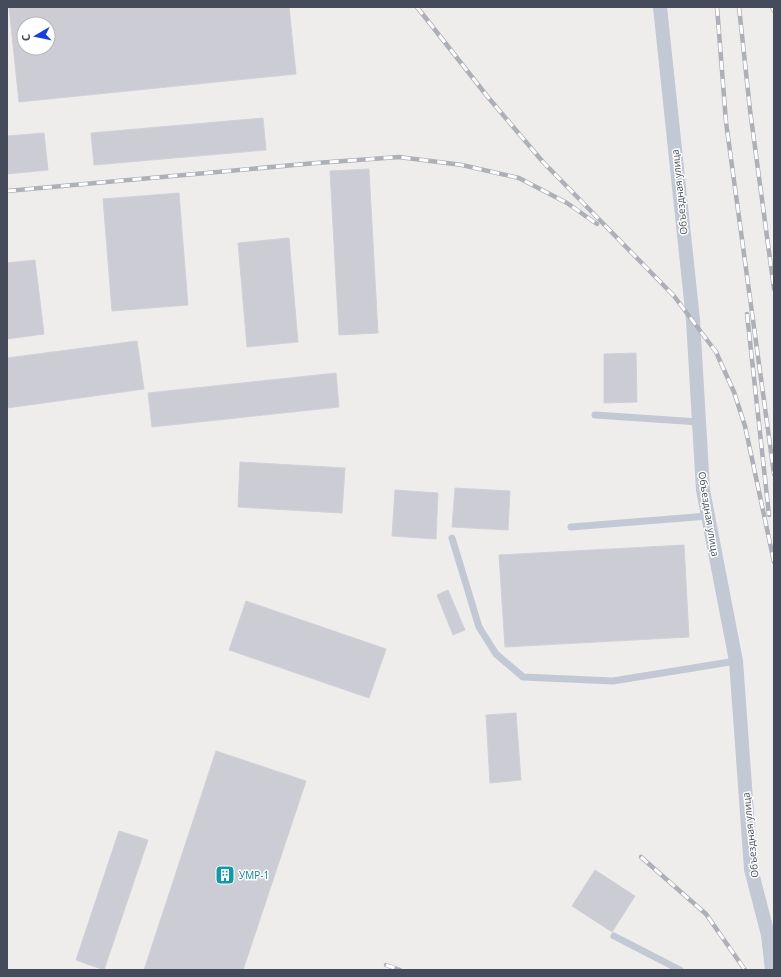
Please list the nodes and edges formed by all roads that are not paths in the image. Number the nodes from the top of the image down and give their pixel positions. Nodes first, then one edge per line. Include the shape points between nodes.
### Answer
1 (660, 7) edge
2 (595, 415) dead end
3 (699, 422) junction
4 (708, 516) junction
5 (571, 527) dead end
6 (452, 538) dead end
7 (736, 661) junction
8 (614, 936) dead end
9 (680, 970) edge
10 (772, 970) edge

1 - 3 street, Объездная улица via 693,320
2 - 3 lane
3 - 4 street, Объездная улица via 703,490
4 - 5 lane
4 - 7 street, Объездная улица
6 - 7 lane via 479,627 496,654 523,677 613,681
7 - 10 street, Объездная улица via 751,869 768,935
8 - 9 lane

